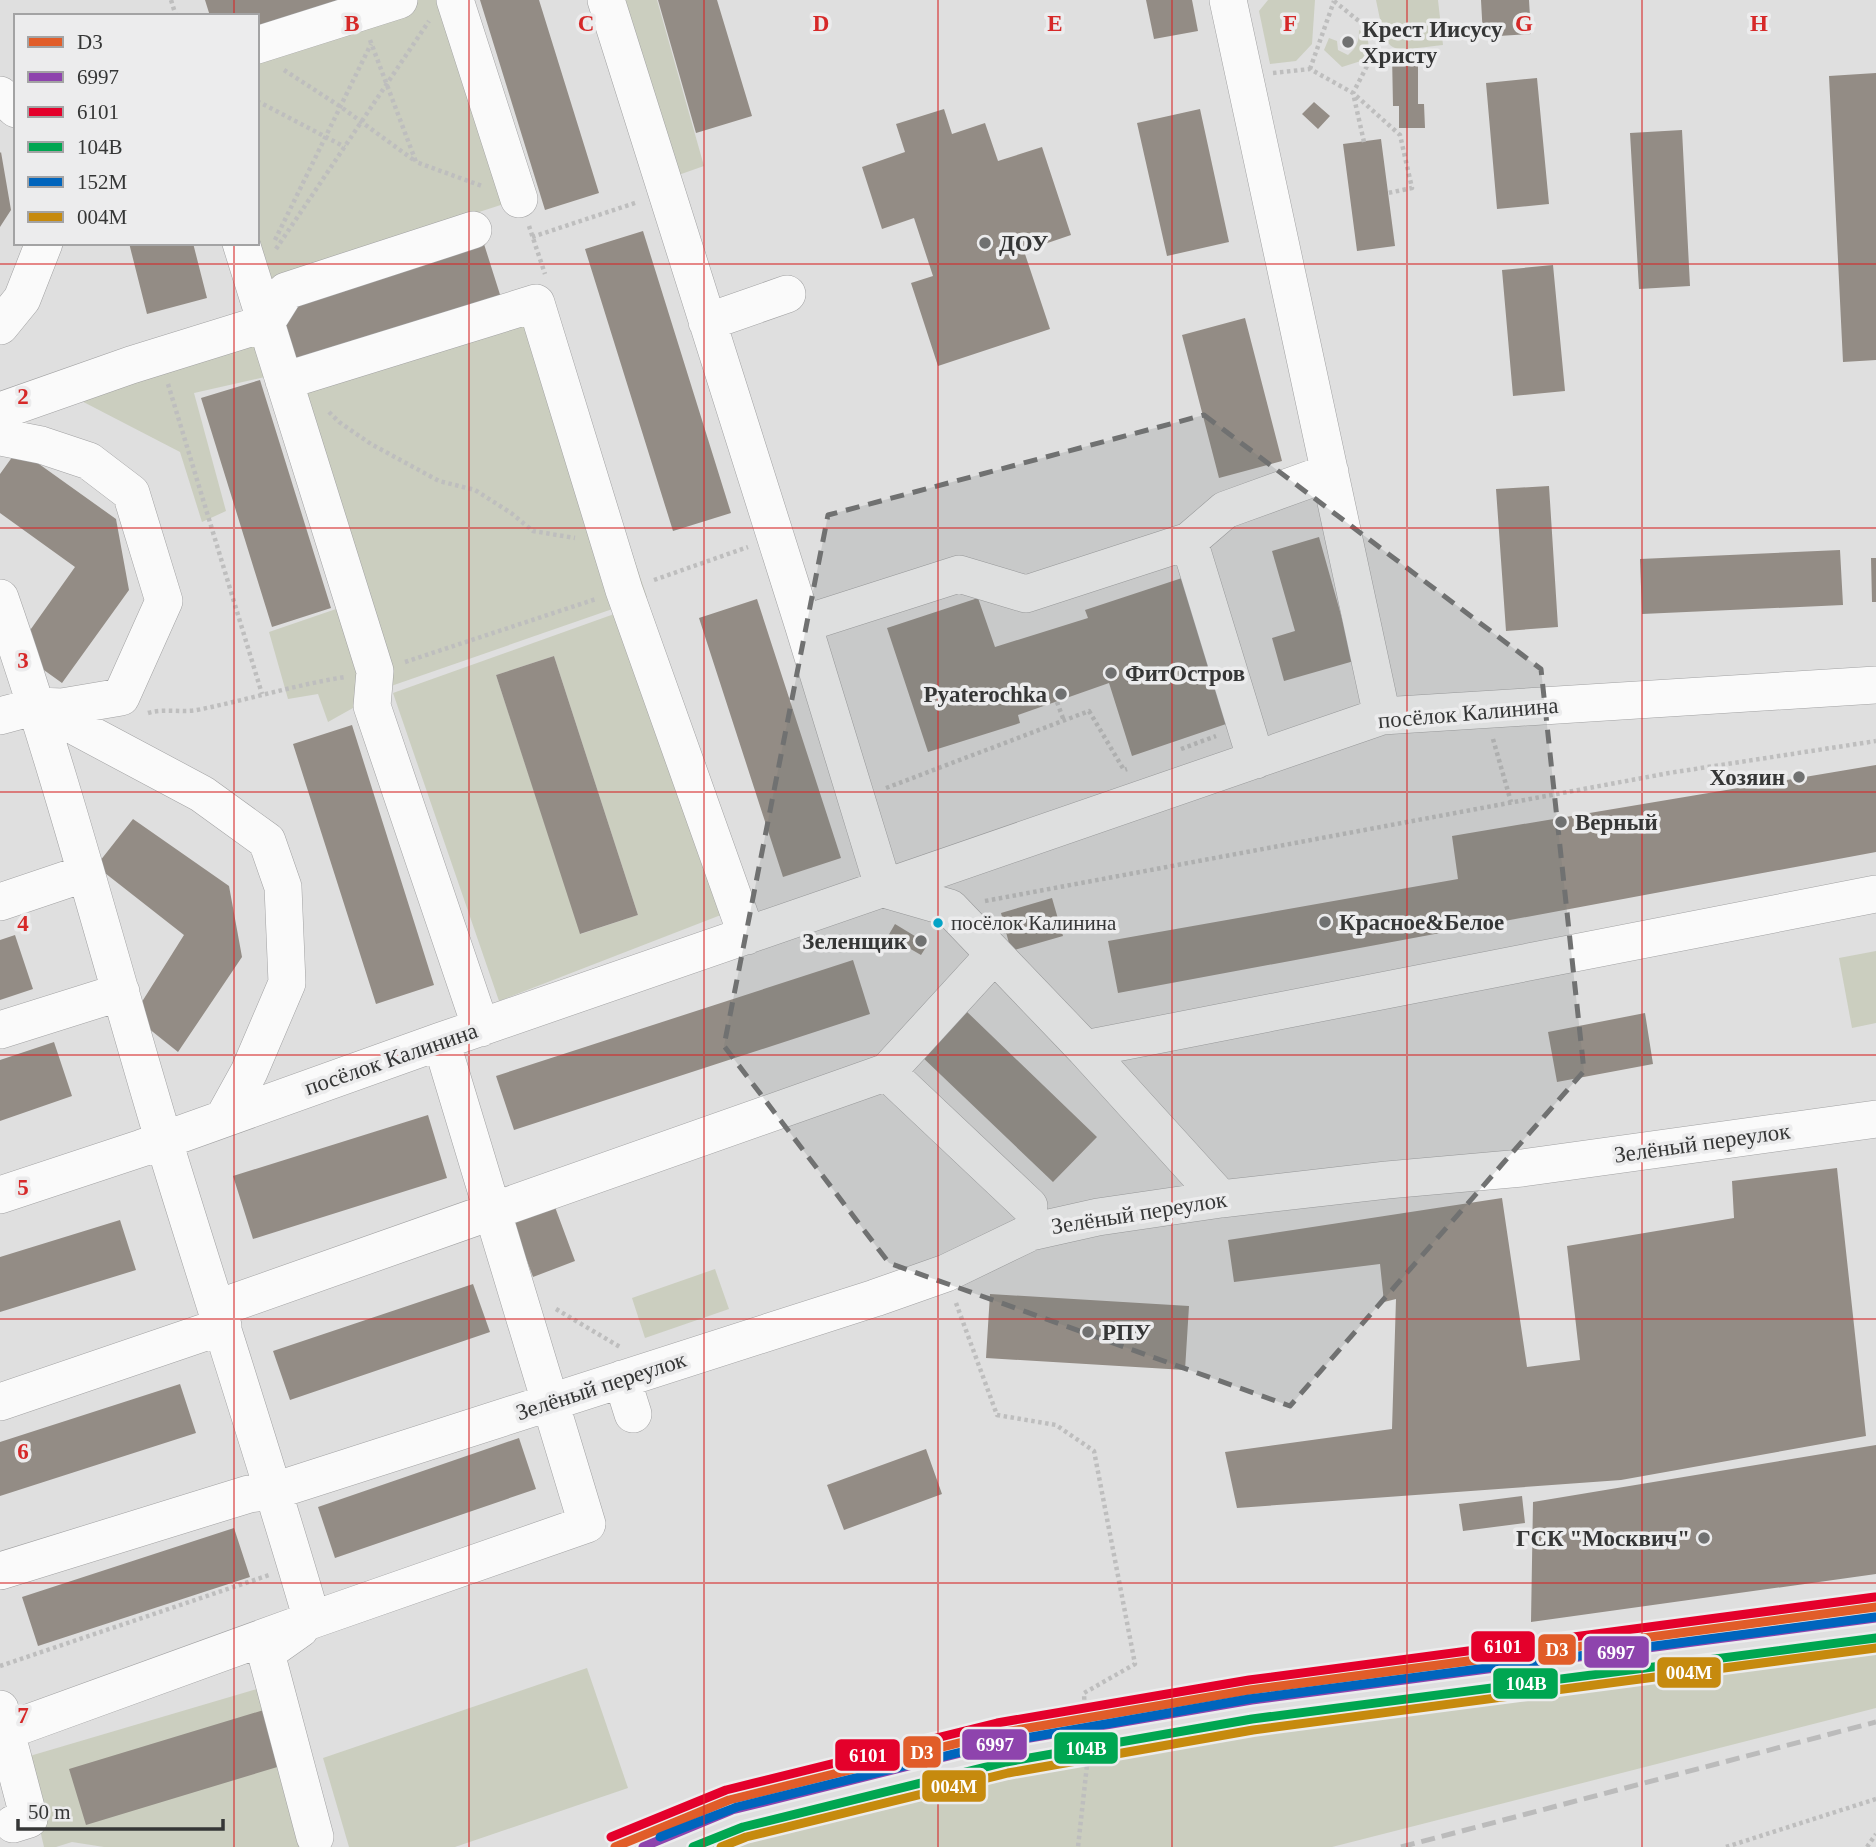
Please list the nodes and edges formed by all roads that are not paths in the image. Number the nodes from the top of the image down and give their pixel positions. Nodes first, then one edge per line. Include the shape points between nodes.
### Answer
1 (399, 0) edge
2 (606, 0) edge
3 (1228, 0) edge
4 (446, 5) edge
5 (268, 55) edge
6 (0, 95) edge
7 (14, 107) edge
8 (519, 198) road end
9 (473, 230) dead end
10 (43, 245) edge
11 (242, 245) edge
12 (787, 294) dead end
13 (707, 322) junction
14 (266, 323) junction
15 (0, 326) edge
16 (298, 377) junction
17 (0, 411) edge
18 (0, 437) edge
19 (1330, 472) junction
20 (1189, 541) junction
21 (0, 598) edge
22 (803, 624) junction
23 (1876, 685) edge
24 (37, 706) junction
25 (0, 716) edge
26 (1382, 716) junction
27 (1256, 760) junction
28 (86, 873) junction
29 (884, 889) junction
30 (1876, 894) edge
31 (0, 902) edge
32 (747, 936) junction
33 (993, 955) junction
34 (121, 992) junction
35 (481, 1028) junction
36 (0, 1030) edge
37 (441, 1041) junction
38 (1085, 1049) junction
39 (887, 1072) junction
40 (223, 1119) junction
41 (1876, 1119) edge
42 (164, 1140) junction
43 (0, 1195) edge
44 (1221, 1199) junction
45 (1029, 1206) dead end
46 (493, 1211) junction
47 (220, 1317) junction
48 (639, 1374) junction
49 (0, 1402) edge
50 (551, 1402) junction
51 (633, 1414) dead end
52 (274, 1491) junction
53 (0, 1572) edge
54 (312, 1620) junction
55 (3, 1720) edge
56 (13, 1824) dead end
57 (315, 1837) dead end

1 - 5 street via 365,28
2 - 13 street
3 - 19 street
4 - 8 street
6 - 7 street
9 - 14 street via 286,291
10 - 15 street via 22,299
11 - 14 street
12 - 13 street
13 - 22 street
14 - 16 street
14 - 17 street
16 - 32 street via 536,303 624,590
16 - 35 street via 375,671 372,706
18 - 24 street via 89,461 131,493 164,601 121,696 62,707
19 - 20 street via 1225,510
19 - 26 street
20 - 22 street via 1026,594 959,574
20 - 27 street
21 - 24 street
22 - 29 street
23 - 26 street, посёлок Калинина
24 - 25 street
24 - 28 street
24 - 40 street via 202,794 267,841 283,887 287,984
26 - 27 street, посёлок Калинина
27 - 29 street, посёлок Калинина
28 - 31 street
28 - 34 street
29 - 32 street, посёлок Калинина
29 - 33 street via 950,908
30 - 38 street
32 - 35 street, посёлок Калинина
33 - 38 street
33 - 39 street
34 - 36 street
34 - 42 street
35 - 37 street, посёлок Калинина
37 - 40 street, посёлок Калинина
37 - 46 street
38 - 44 street
39 - 45 street
39 - 46 street
40 - 42 street, посёлок Калинина
41 - 44 street, Зелёный переулок via 1522,1168
42 - 43 street, посёлок Калинина
42 - 47 street
44 - 48 street, Зелёный переулок via 1031,1232 946,1273
46 - 47 street
46 - 50 street
47 - 49 street
47 - 52 street
48 - 50 street, Зелёный переулок
48 - 51 street
50 - 52 street, Зелёный переулок
50 - 54 street via 587,1524
52 - 53 street, Зелёный переулок via 249,1494
52 - 54 street
54 - 55 street
54 - 57 street via 266,1653
55 - 56 street via 29,1819

